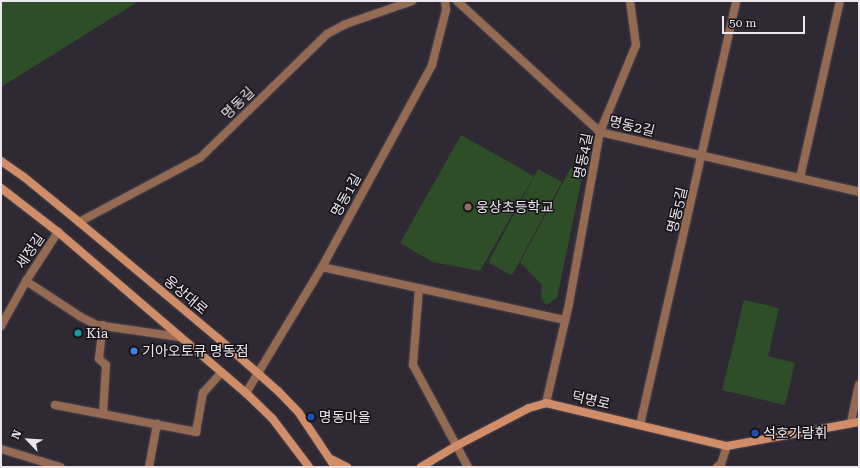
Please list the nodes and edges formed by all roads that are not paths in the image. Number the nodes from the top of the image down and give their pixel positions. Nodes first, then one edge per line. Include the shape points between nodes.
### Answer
1 (412, 1) edge
2 (445, 1) edge
3 (456, 1) edge
4 (630, 1) edge
5 (736, 1) edge
6 (840, 1) edge
7 (600, 132) junction
8 (703, 156) junction
9 (1, 161) edge
10 (800, 178) junction
11 (1, 188) edge
12 (859, 192) edge
13 (79, 222) junction
14 (58, 232) junction
15 (322, 266) junction
16 (26, 281) junction
17 (419, 288) junction
18 (565, 320) junction
19 (103, 325) junction
20 (1, 326) edge
21 (179, 337) junction
22 (222, 372) junction
23 (258, 374) junction
24 (859, 386) edge
25 (246, 392) junction
26 (546, 403) junction
27 (55, 405) dead end
28 (103, 414) junction
29 (855, 422) edge
30 (157, 424) junction
31 (640, 425) junction
32 (456, 446) junction
33 (727, 446) junction
34 (1, 449) edge
35 (330, 459) junction
36 (60, 467) edge
37 (149, 467) edge
38 (309, 467) edge
39 (335, 467) edge
40 (347, 467) edge
41 (420, 467) edge
42 (468, 467) edge
43 (717, 467) edge

1 - 13 street, 명동길 via 346,24 327,34 201,157
2 - 15 street, 명동1길 via 446,10 432,65
3 - 7 street, 명동2길
4 - 7 street, 명동4길 via 636,45
5 - 8 street, 명동5길
6 - 10 street
7 - 8 street, 명동2길
7 - 18 street, 명동4길
8 - 10 street, 명동2길
8 - 31 street, 명동5길
9 - 13 main road, 웅상대로
10 - 12 street, 명동2길
11 - 14 main road
13 - 23 main road, 웅상대로
14 - 16 street, 세정길
14 - 21 main road
15 - 17 street
15 - 23 street, 명동1길
16 - 19 street via 81,317
16 - 20 street, 세정길
17 - 18 street
17 - 32 street via 412,365
18 - 26 street, 명동4길
19 - 21 street
19 - 28 street via 99,359 106,365
21 - 22 main road
22 - 25 main road
22 - 30 street via 203,393 196,432
23 - 25 street, 명동1길
23 - 35 main road, 웅상대로 via 299,413
24 - 29 street
25 - 38 main road via 272,418
26 - 31 main road, 덕명로
26 - 32 main road via 529,408
27 - 28 street
28 - 30 street
29 - 33 main road, 덕명로
30 - 37 street
31 - 33 main road, 덕명로
32 - 41 main road
32 - 42 street
33 - 43 street via 721,464
34 - 36 street
35 - 39 main road, 웅상대로
35 - 40 main road

